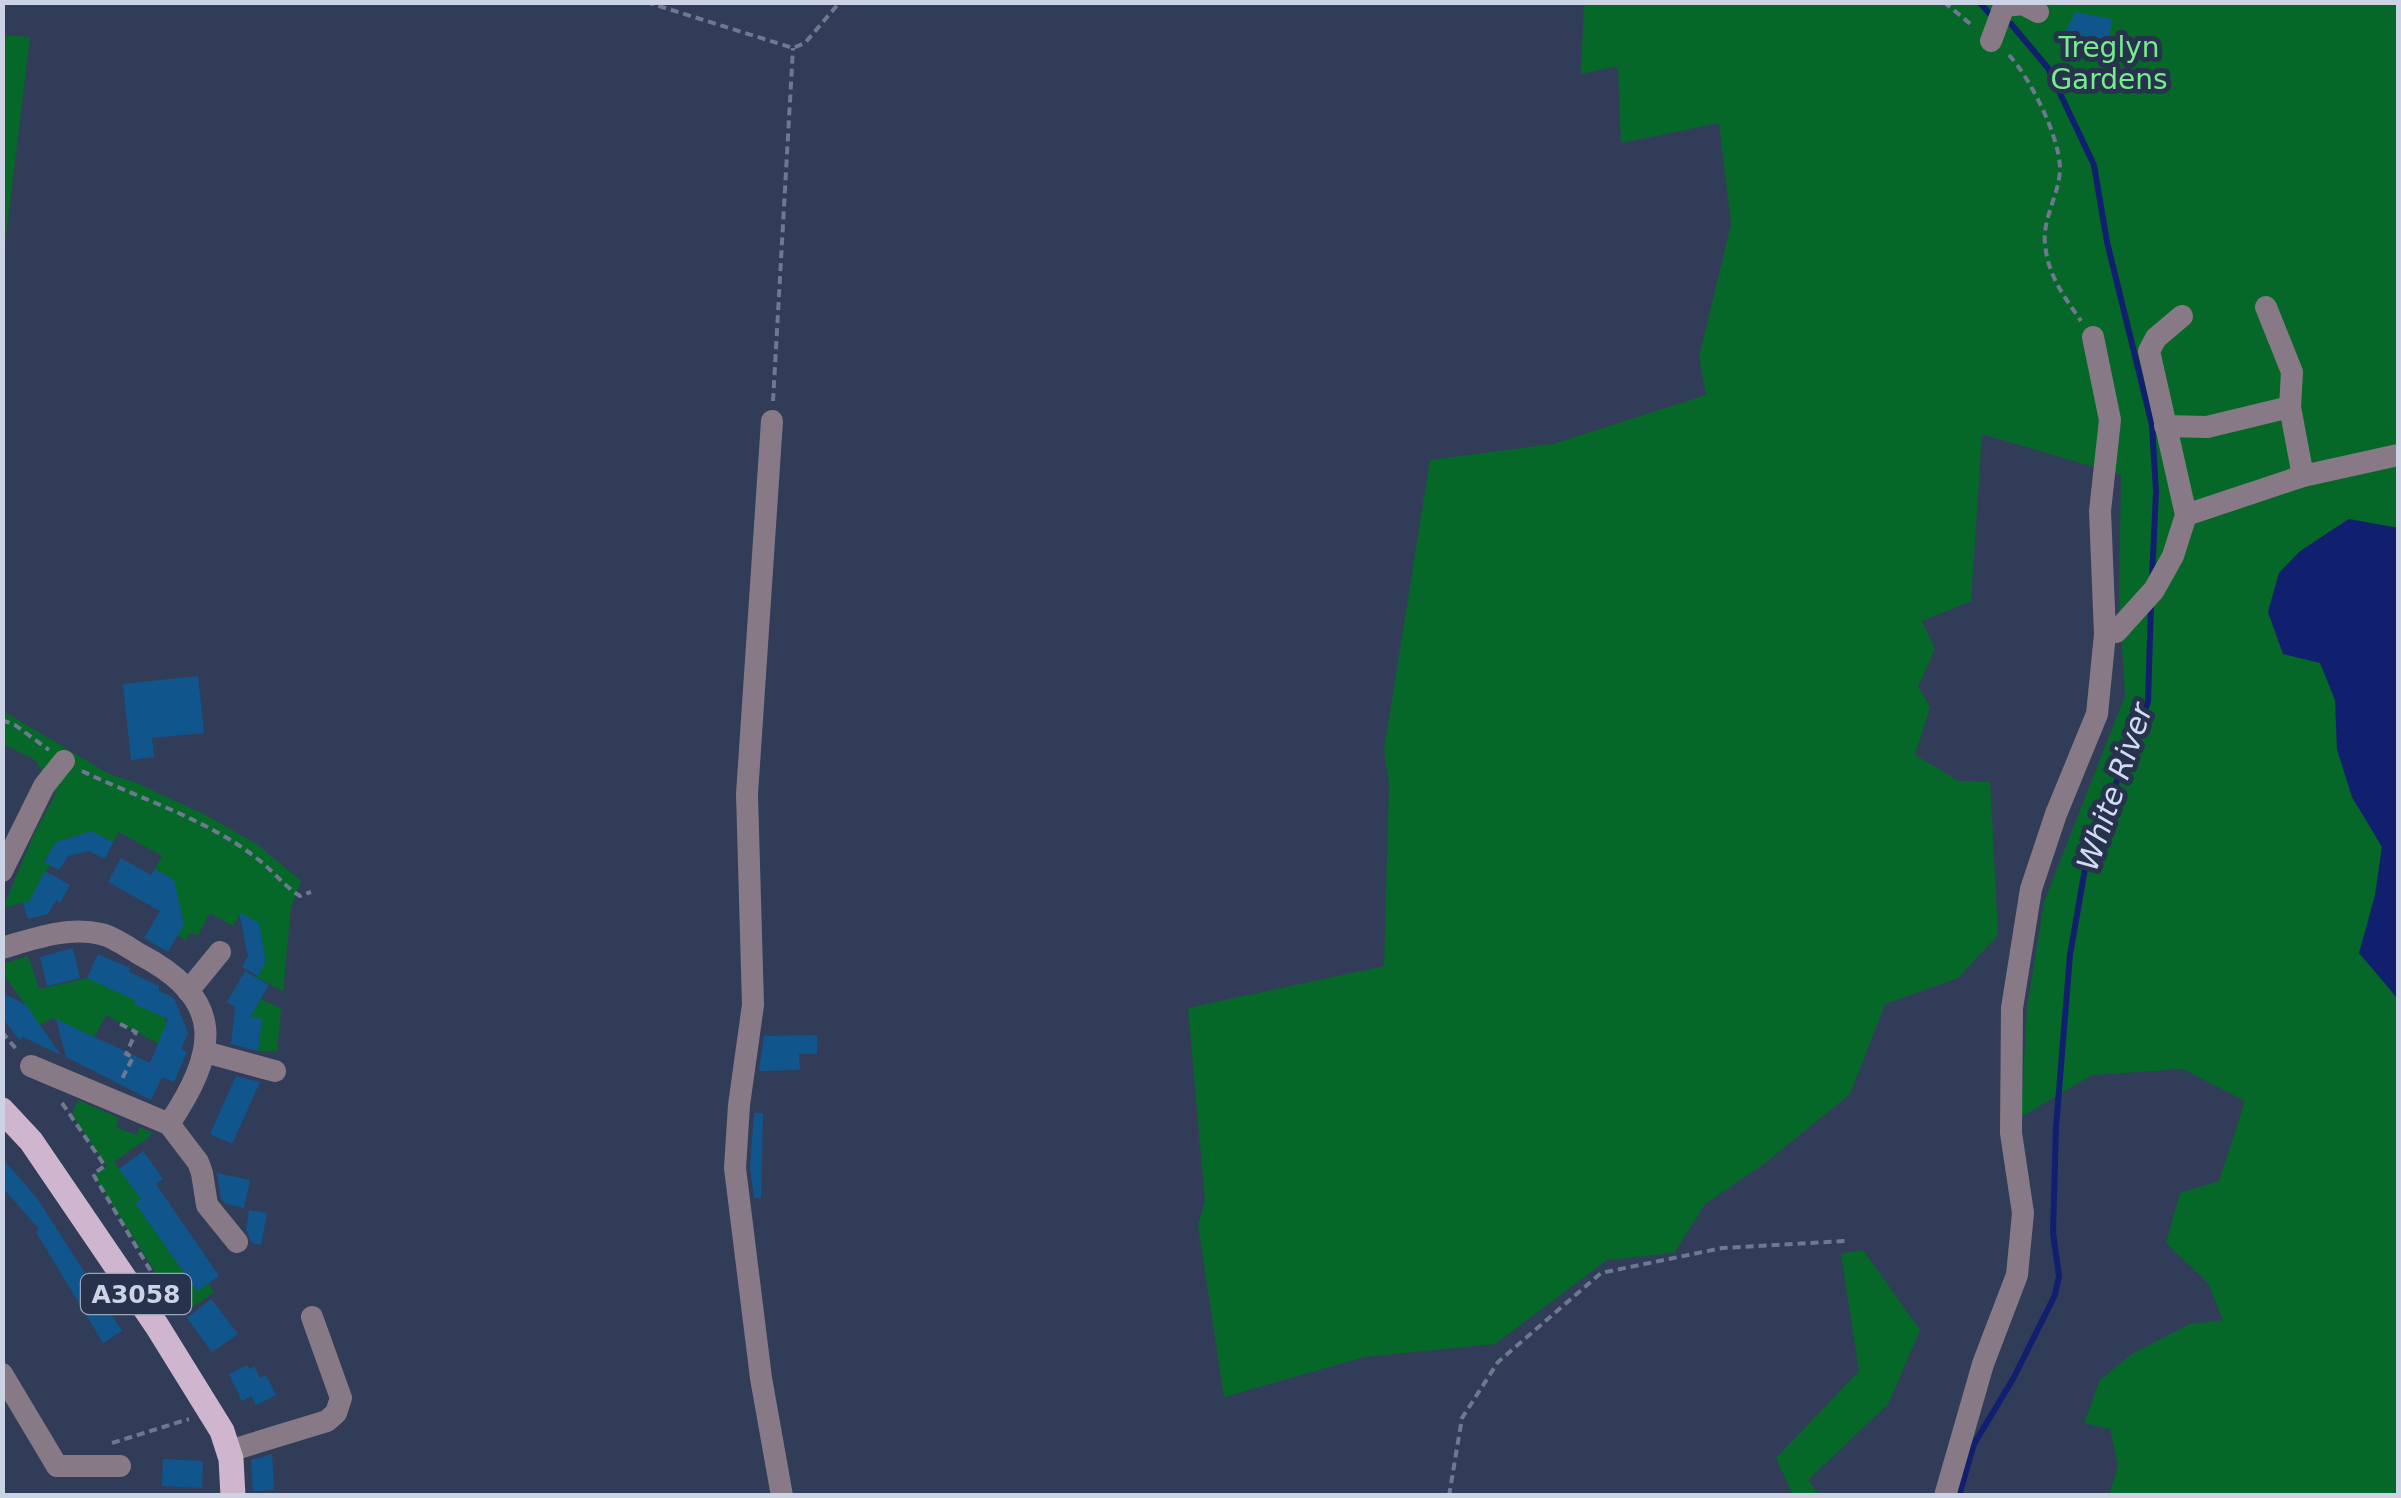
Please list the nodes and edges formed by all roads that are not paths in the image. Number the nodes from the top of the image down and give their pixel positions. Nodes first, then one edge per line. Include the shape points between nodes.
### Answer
1 (2038, 12) dead end
2 (1996, 26) road end
3 (2266, 307) dead end
4 (2182, 316) dead end
5 (2093, 337) road end
6 (2290, 406) junction
7 (772, 420) road end
8 (2165, 426) junction
9 (2398, 454) edge
10 (2303, 476) junction
11 (2186, 515) junction
12 (2104, 634) junction
13 (64, 760) road end
14 (2, 871) edge
15 (2, 948) edge
16 (220, 952) dead end
17 (188, 991) junction
18 (205, 1052) junction
19 (31, 1066) dead end
20 (275, 1071) dead end
21 (2, 1110) edge
22 (169, 1124) junction
23 (237, 1242) dead end
24 (312, 1317) dead end
25 (2, 1374) edge
26 (229, 1451) junction
27 (120, 1466) dead end
28 (234, 1496) edge
29 (782, 1496) edge
30 (1946, 1496) edge

1 - 2 street via 2023,4 2004,6
3 - 6 street via 2292,372
4 - 8 street via 2150,351
5 - 12 street via 2110,420 2100,511
6 - 8 street via 2206,426
6 - 10 street
7 - 29 street via 747,794 753,1005 735,1168
8 - 11 street
9 - 10 street
10 - 11 street
11 - 12 street via 2150,595 2116,632
12 - 30 street via 2097,714 2031,889 2012,1008 2011,1133 2023,1213 2017,1275
13 - 14 street
15 - 17 street via 59,934 102,934 174,972
16 - 17 street
17 - 18 street via 200,1006
18 - 20 street
18 - 22 street
19 - 22 street via 66,1092
21 - 26 main road, A3058 via 32,1141 158,1326
22 - 23 street via 198,1162 207,1205
24 - 26 street via 342,1398 336,1413
25 - 27 street via 57,1466
26 - 28 main road, A3058

